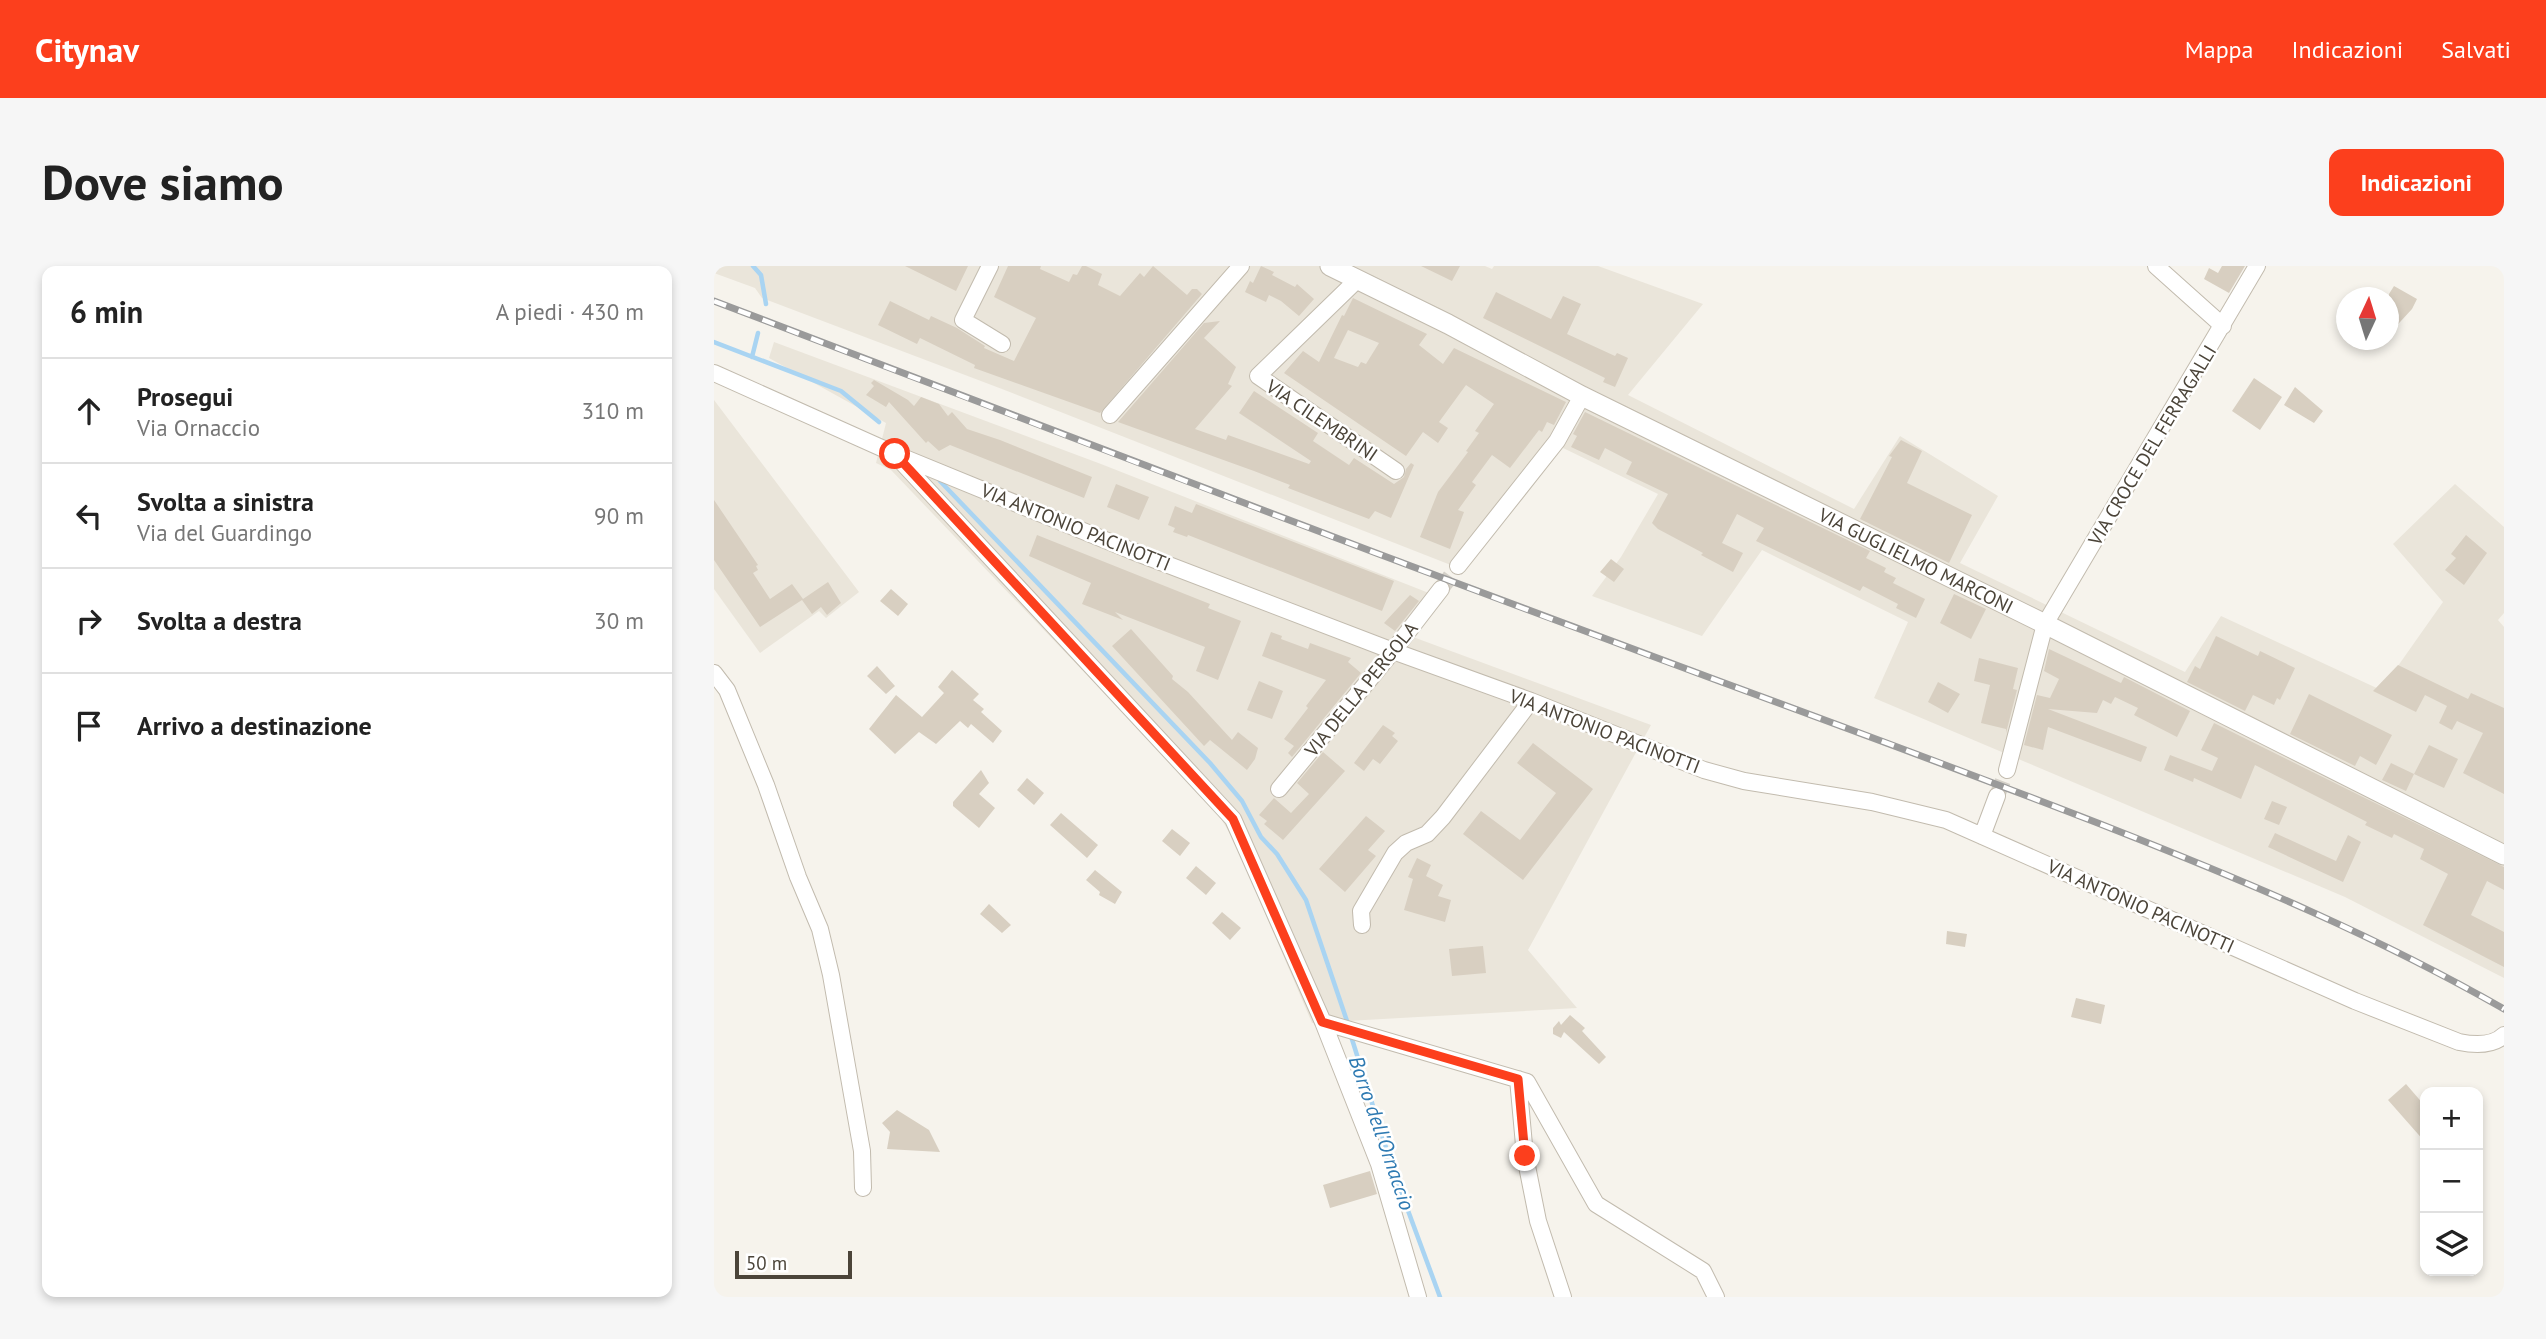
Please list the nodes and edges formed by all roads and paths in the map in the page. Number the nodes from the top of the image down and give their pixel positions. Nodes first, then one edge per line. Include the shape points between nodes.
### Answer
1 (990, 266) edge
2 (1241, 266) edge
3 (1330, 266) edge
4 (2155, 266) edge
5 (2257, 266) edge
6 (1358, 279) junction
7 (2224, 326) junction
8 (1002, 344) dead end
9 (714, 373) edge
10 (1582, 396) junction
11 (1110, 415) dead end
12 (895, 454) junction
13 (1396, 471) dead end
14 (1458, 566) tunnel mouth
15 (1441, 589) tunnel mouth
16 (2045, 624) junction
17 (1393, 651) junction
18 (714, 673) edge
19 (1531, 701) junction
20 (2007, 770) tunnel mouth
21 (1279, 789) dead end
22 (1997, 796) tunnel mouth
23 (1982, 836) junction
24 (2504, 855) edge
25 (1362, 926) dead end
26 (1330, 1024) junction
27 (2504, 1035) edge
28 (1518, 1079) junction
29 (863, 1188) dead end
30 (1418, 1297) edge
31 (1563, 1297) edge
32 (1716, 1297) edge

1 - 8 street via 963,320
2 - 11 street
3 - 6 street, VIA GUGLIELMO MARCONI
4 - 7 street
5 - 7 street, VIA CROCE DEL FERRAGALLI
6 - 10 street, VIA GUGLIELMO MARCONI
6 - 13 street, VIA CILEMBRINI via 1258,376
7 - 16 street, VIA CROCE DEL FERRAGALLI
9 - 12 street, VIA ANTONIO PACINOTTI
10 - 14 street via 1557,441
10 - 16 street, VIA GUGLIELMO MARCONI
12 - 17 street, VIA ANTONIO PACINOTTI
12 - 26 street via 1233,819
15 - 17 street, VIA DELLA PERGOLA
16 - 20 street, VIA CROCE DEL FERRAGALLI
16 - 24 street, VIA GUGLIELMO MARCONI
17 - 19 street, VIA ANTONIO PACINOTTI
17 - 21 street, VIA DELLA PERGOLA
18 - 29 street via 727,690 820,929 862,1151
19 - 23 street, VIA ANTONIO PACINOTTI via 1703,770 1872,802 1946,820
19 - 25 street via 1443,817 1427,834 1395,853 1361,911
22 - 23 street
23 - 27 street, VIA ANTONIO PACINOTTI via 2459,1042 2475,1045
26 - 28 street
26 - 30 street via 1379,1164
28 - 31 street via 1525,1156 1538,1221
28 - 32 street via 1527,1082 1596,1204 1703,1271

